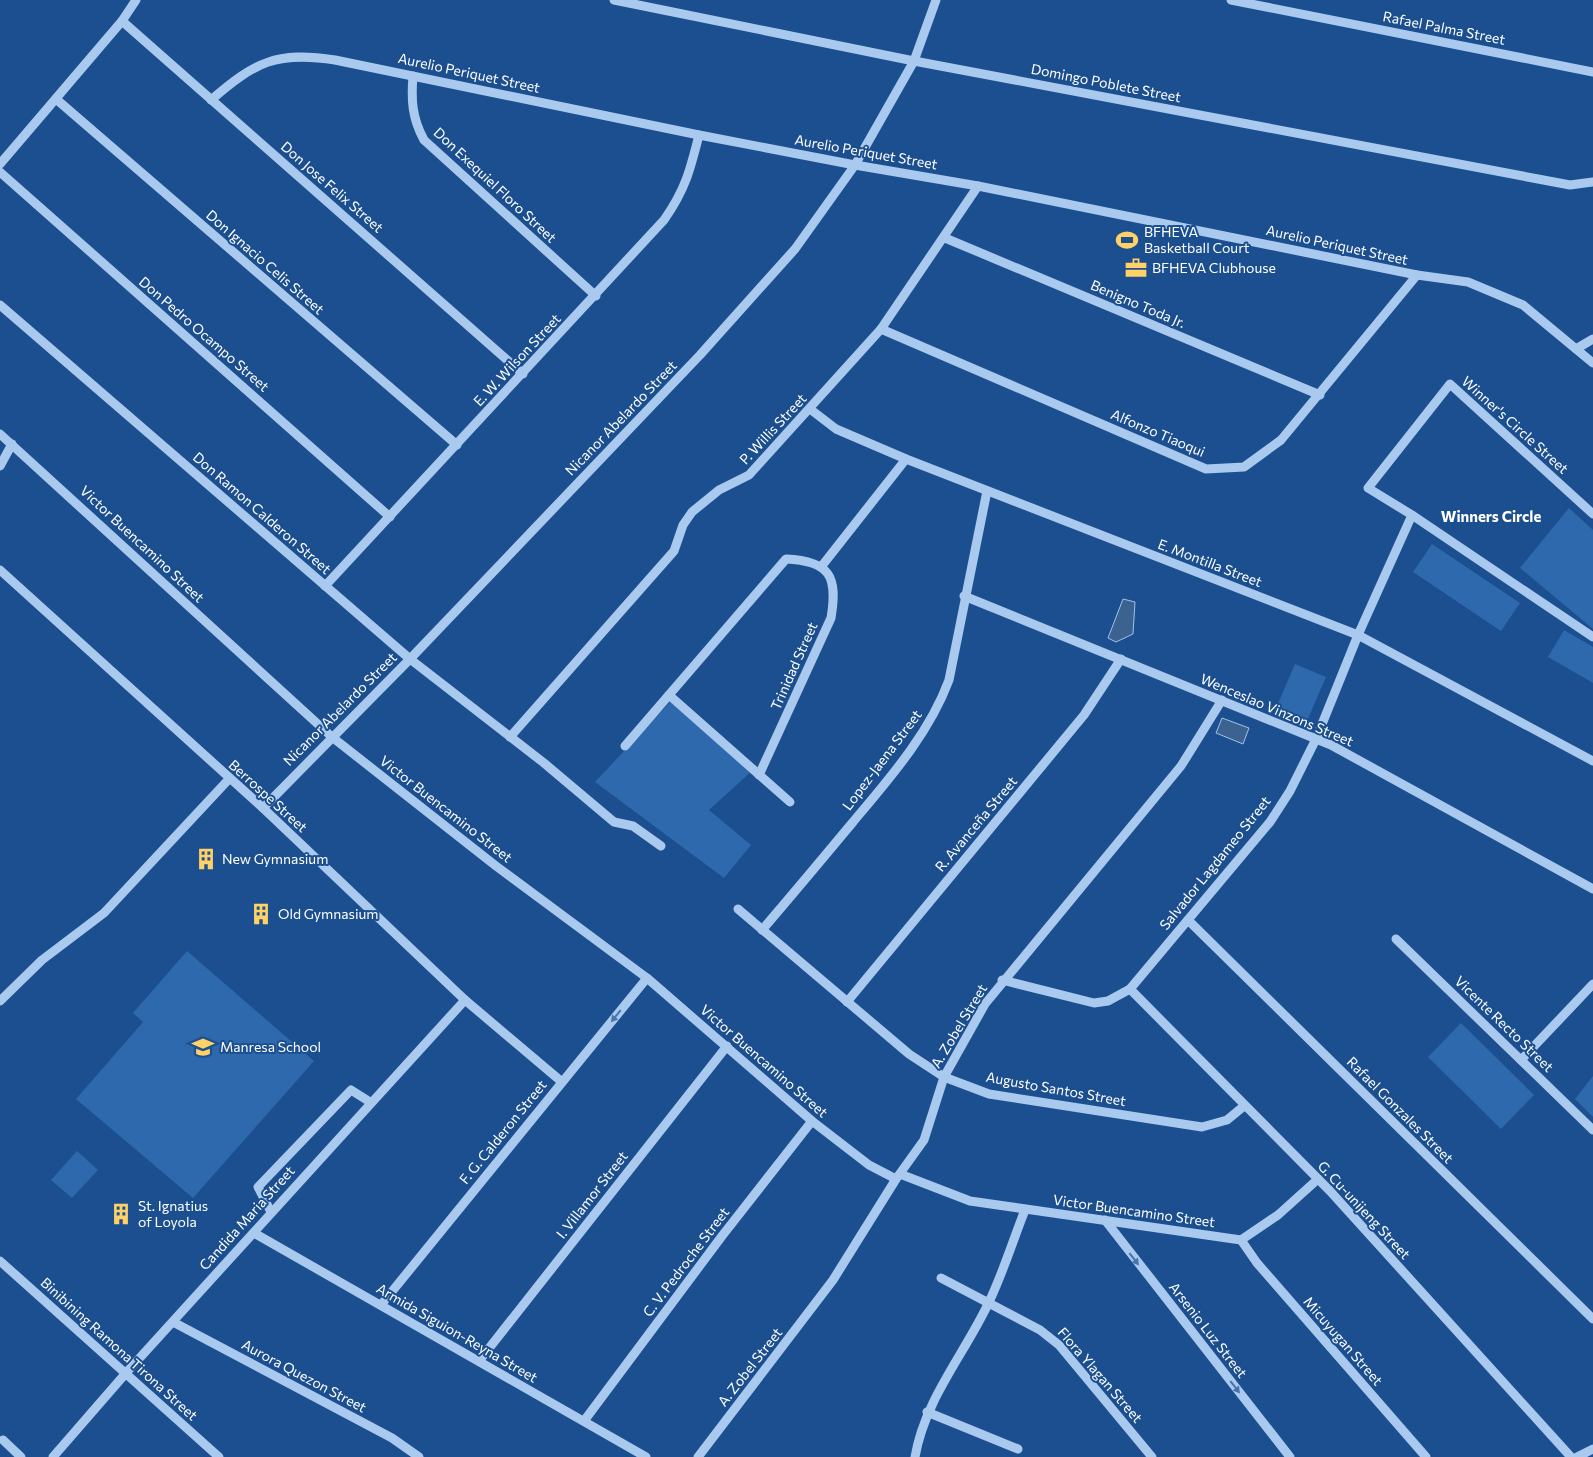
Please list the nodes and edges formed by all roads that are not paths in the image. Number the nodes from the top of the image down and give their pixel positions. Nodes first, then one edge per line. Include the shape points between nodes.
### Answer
1 (136, 0) edge
2 (614, 0) edge
3 (936, 0) edge
4 (1231, 0) edge
5 (122, 21) junction
6 (914, 62) junction
7 (1593, 72) edge
8 (413, 76) junction
9 (56, 98) junction
10 (211, 100) junction
11 (699, 135) junction
12 (0, 164) edge
13 (855, 165) junction
14 (0, 172) edge
15 (1593, 182) edge
16 (978, 186) junction
17 (945, 238) junction
18 (1417, 275) junction
19 (596, 296) junction
20 (0, 305) edge
21 (881, 330) junction
22 (1593, 339) edge
23 (1576, 349) junction
24 (1593, 364) edge
25 (523, 374) junction
26 (1320, 395) junction
27 (810, 408) junction
28 (0, 434) edge
29 (12, 444) junction
30 (456, 445) junction
31 (906, 459) junction
32 (0, 466) edge
33 (987, 491) junction
34 (1593, 514) edge
35 (1412, 515) junction
36 (390, 517) junction
37 (821, 567) junction
38 (0, 570) edge
39 (325, 586) junction
40 (964, 596) junction
41 (1358, 635) junction
42 (1593, 637) edge
43 (410, 659) junction
44 (1121, 659) junction
45 (668, 696) junction
46 (1222, 700) junction
47 (510, 737) junction
48 (332, 738) junction
49 (1316, 739) junction
50 (625, 746) dead end
51 (1593, 761) edge
52 (760, 775) junction
53 (229, 779) junction
54 (790, 802) dead end
55 (262, 808) junction
56 (661, 846) dead end
57 (1593, 889) edge
58 (738, 909) dead end
59 (1188, 920) junction
60 (762, 930) junction
61 (1396, 939) dead end
62 (647, 978) junction
63 (1002, 980) junction
64 (1593, 984) edge
65 (1130, 989) junction
66 (465, 1000) junction
67 (0, 1001) edge
68 (847, 1002) junction
69 (727, 1046) junction
70 (1521, 1060) junction
71 (944, 1076) junction
72 (562, 1082) junction
73 (370, 1102) junction
74 (1244, 1106) junction
75 (812, 1121) junction
76 (1593, 1130) edge
77 (898, 1177) junction
78 (1318, 1179) junction
79 (1024, 1210) junction
80 (271, 1212) junction
81 (1106, 1220) junction
82 (254, 1233) junction
83 (1242, 1240) junction
84 (0, 1261) edge
85 (941, 1278) dead end
86 (989, 1302) junction
87 (382, 1304) junction
88 (1593, 1319) edge
89 (173, 1322) junction
90 (479, 1361) junction
91 (126, 1373) junction
92 (927, 1412) junction
93 (584, 1421) junction
94 (3, 1440) dead end
95 (1018, 1449) dead end
96 (1593, 1449) edge
97 (21, 1457) edge
98 (53, 1457) edge
99 (219, 1457) edge
100 (419, 1457) edge
101 (646, 1457) edge
102 (698, 1457) edge
103 (914, 1457) edge
104 (1152, 1457) edge
105 (1290, 1457) edge
106 (1426, 1457) edge
107 (1571, 1457) edge
108 (1577, 1457) edge

1 - 5 street
2 - 6 street, Domingo Poblete Street
3 - 6 street, Nicanor Abelardo Street
4 - 7 street, Rafael Palma Street
5 - 9 street
5 - 10 street, Don Jose Felix Street
6 - 13 street, Nicanor Abelardo Street
6 - 15 street, Domingo Poblete Street via 1570,184
8 - 10 street, Aurelio Periquet Street via 305,55 278,58 256,65
8 - 11 street, Aurelio Periquet Street
8 - 19 street, Don Exequiel Floro Street via 413,114 424,140
9 - 12 street
9 - 30 street, Don Ignacio Celis Street
10 - 25 street, Don Jose Felix Street
11 - 13 street, Aurelio Periquet Street
11 - 19 street, E. W. Wilson Street via 689,177 679,198 664,220
13 - 16 street, Aurelio Periquet Street
13 - 43 street, Nicanor Abelardo Street via 795,249 725,327
14 - 36 street, Don Pedro Ocampo Street
16 - 17 street, P. Willis Street
16 - 18 street, Aurelio Periquet Street
17 - 21 street, P. Willis Street
17 - 26 street, Benigno Toda Jr.
18 - 23 street, Aurelio Periquet Street via 1468,282 1523,305
18 - 26 street, Alfonzo Tiaoqui
19 - 25 street, E. W. Wilson Street
20 - 39 street, Don Ramon Calderon Street
21 - 26 street, Alfonzo Tiaoqui via 1206,469 1244,467 1281,440
21 - 27 street, P. Willis Street
22 - 23 street
23 - 24 street, Aurelio Periquet Street
25 - 30 street, E. W. Wilson Street
27 - 31 street, E. Montilla Street via 836,429
27 - 47 street, P. Willis Street via 749,475 719,490 692,512 682,526 674,552
28 - 29 street, Victor Buencamino Street
29 - 32 street
29 - 48 street, Victor Buencamino Street
30 - 36 street, E. W. Wilson Street
31 - 33 street, E. Montilla Street
31 - 37 street
33 - 40 street, Lopez-Jaena Street
33 - 41 street, E. Montilla Street
34 - 35 street, Winner's Circle Street via 1450,384 1368,488
35 - 41 street, Salvador Lagdameo Street
35 - 42 street, Winner's Circle Street
36 - 39 street, E. W. Wilson Street
37 - 45 street via 804,560 786,559
37 - 52 street, Trinidad Street via 832,580 835,595 831,618
38 - 53 street, Berrospe Street
39 - 43 street, Don Ramon Calderon Street
40 - 44 street, Wenceslao Vinzons Street
40 - 60 street, Lopez-Jaena Street via 949,680 932,718 888,780
41 - 49 street, Salvador Lagdameo Street
41 - 51 street, E. Montilla Street
43 - 47 street, Don Ramon Calderon Street
43 - 48 street, Nicanor Abelardo Street
44 - 46 street, Wenceslao Vinzons Street
44 - 68 street, R. Avanceña Street via 1084,715
45 - 50 street
45 - 52 street
46 - 49 street, Wenceslao Vinzons Street
46 - 63 street, A. Zobel Street via 1181,766
47 - 56 street, Don Ramon Calderon Street via 614,822 633,826
48 - 55 street, Nicanor Abelardo Street
48 - 62 street, Victor Buencamino Street
49 - 57 street, Wenceslao Vinzons Street
49 - 59 street, Salvador Lagdameo Street via 1270,822
52 - 54 street
53 - 55 street, Berrospe Street
53 - 67 street via 104,913 42,960
55 - 66 street, Berrospe Street
58 - 60 street, Augusto Santos Street
59 - 65 street, Salvador Lagdameo Street
59 - 88 street, Rafael Gonzales Street
60 - 68 street, Augusto Santos Street
61 - 70 street, Vicente Recto Street
62 - 69 street, Victor Buencamino Street
62 -> 72 street, F. G. Calderon Street
63 - 65 street, Salvador Lagdameo Street via 1094,1003 1108,1002
63 - 71 street, A. Zobel Street
64 - 70 street
65 - 74 street, G. Cu-unijeng Street
66 - 72 street, Berrospe Street
66 - 73 street, Candida Maria Street
68 - 71 street, Augusto Santos Street via 909,1054
69 - 75 street, Victor Buencamino Street
69 - 90 street, I. Villamor Street
70 - 76 street, Vicente Recto Street
71 - 74 street, Augusto Santos Street via 989,1094 1202,1127 1227,1120
71 - 77 street, A. Zobel Street via 924,1140
72 - 87 street, F. G. Calderon Street
73 - 80 street, Candida Maria Street
73 - 80 street via 351,1090 258,1187
74 - 78 street, G. Cu-unijeng Street
75 - 77 street, Victor Buencamino Street via 869,1165
75 - 93 street, C. V. Pedroche Street
77 - 79 street, Victor Buencamino Street via 970,1202
77 - 102 street, A. Zobel Street via 833,1280
78 - 83 street via 1278,1215
78 - 107 street, G. Cu-unijeng Street
79 - 81 street, Victor Buencamino Street
79 - 86 street
80 - 82 street, Candida Maria Street
81 - 83 street, Victor Buencamino Street
81 -> 105 street, Arsenio Luz Street
82 - 87 street, Armida Siguion-Reyna Street
82 - 89 street, Candida Maria Street
83 - 106 street, Micuyugan Street via 1258,1263
84 - 91 street, Binibining Ramona Tirona Street
85 - 86 street, Flora Ylagan Street
86 - 92 street
86 - 104 street, Flora Ylagan Street via 1040,1330 1059,1345
87 - 90 street, Armida Siguion-Reyna Street
89 - 91 street, Candida Maria Street
89 - 100 street, Aurora Quezon Street via 408,1447
90 - 93 street, Armida Siguion-Reyna Street
91 - 98 street, Candida Maria Street
91 - 99 street, Binibining Ramona Tirona Street
92 - 95 street
92 - 103 street
93 - 101 street, Armida Siguion-Reyna Street
94 - 97 street
96 - 108 street

